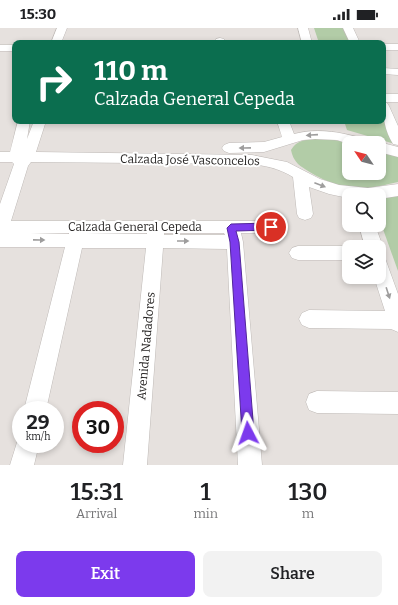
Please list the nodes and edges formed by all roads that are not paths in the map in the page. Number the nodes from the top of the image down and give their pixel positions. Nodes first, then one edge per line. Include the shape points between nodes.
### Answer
1 (62, 28) edge
2 (303, 28) edge
3 (348, 28) edge
4 (57, 40) edge
5 (306, 40) edge
6 (354, 40) edge
7 (386, 47) edge
8 (398, 47) edge
9 (12, 48) edge
10 (1, 49) edge
11 (386, 72) edge
12 (398, 72) edge
13 (386, 98) edge
14 (398, 98) edge
15 (386, 113) edge
16 (24, 124) edge
17 (38, 124) edge
18 (283, 124) edge
19 (333, 124) edge
20 (337, 136) junction
21 (342, 137) edge
22 (286, 140) junction
23 (398, 140) edge
24 (0, 147) edge
25 (386, 149) edge
26 (398, 152) edge
27 (22, 154) junction
28 (0, 157) edge
29 (286, 167) junction
30 (300, 177) junction
31 (398, 190) edge
32 (342, 191) edge
33 (386, 192) edge
34 (305, 214) dead end
35 (0, 227) edge
36 (271, 227) dead end
37 (77, 234) junction
38 (155, 234) junction
39 (233, 235) junction
40 (0, 240) edge
41 (298, 253) dead end
42 (342, 253) edge
43 (385, 284) edge
44 (309, 319) dead end
45 (397, 322) edge
46 (37, 401) edge
47 (317, 402) dead end
48 (398, 403) edge
49 (25, 453) edge
50 (22, 465) edge
51 (135, 465) edge
52 (250, 465) edge

1 - 4 street
2 - 5 street
3 - 6 street
7 - 8 street
9 - 10 street
11 - 12 street
13 - 14 street
15 - 23 street
16 - 27 street
17 - 27 street
18 - 22 street
19 - 20 street
20 - 21 street, Calzada José Vasconcelos
20 -> 22 street, Calzada José Vasconcelos via 315,135
22 -> 27 street, Calzada José Vasconcelos via 264,147 246,148
22 - 29 street via 279,154
24 - 27 street, Calzada José Vasconcelos
25 - 26 street
27 - 28 street, Calzada José Vasconcelos
27 - 29 street, Calzada José Vasconcelos via 247,159
27 - 35 street
29 - 30 street, Calzada José Vasconcelos
30 -> 32 street, Calzada José Vasconcelos
30 - 34 street
31 - 33 street, Calzada José Vasconcelos
35 - 37 street, Calzada General Cepeda
36 - 39 street, Calzada General Cepeda
37 - 38 street, Calzada General Cepeda
40 -> 37 street, Calzada General Cepeda
37 - 46 street
38 - 39 street, Calzada General Cepeda
38 - 51 street, Avenida Nadadores
39 - 52 street
41 - 42 street
43 -> 45 street
44 - 45 street
47 - 48 street
49 - 50 street

